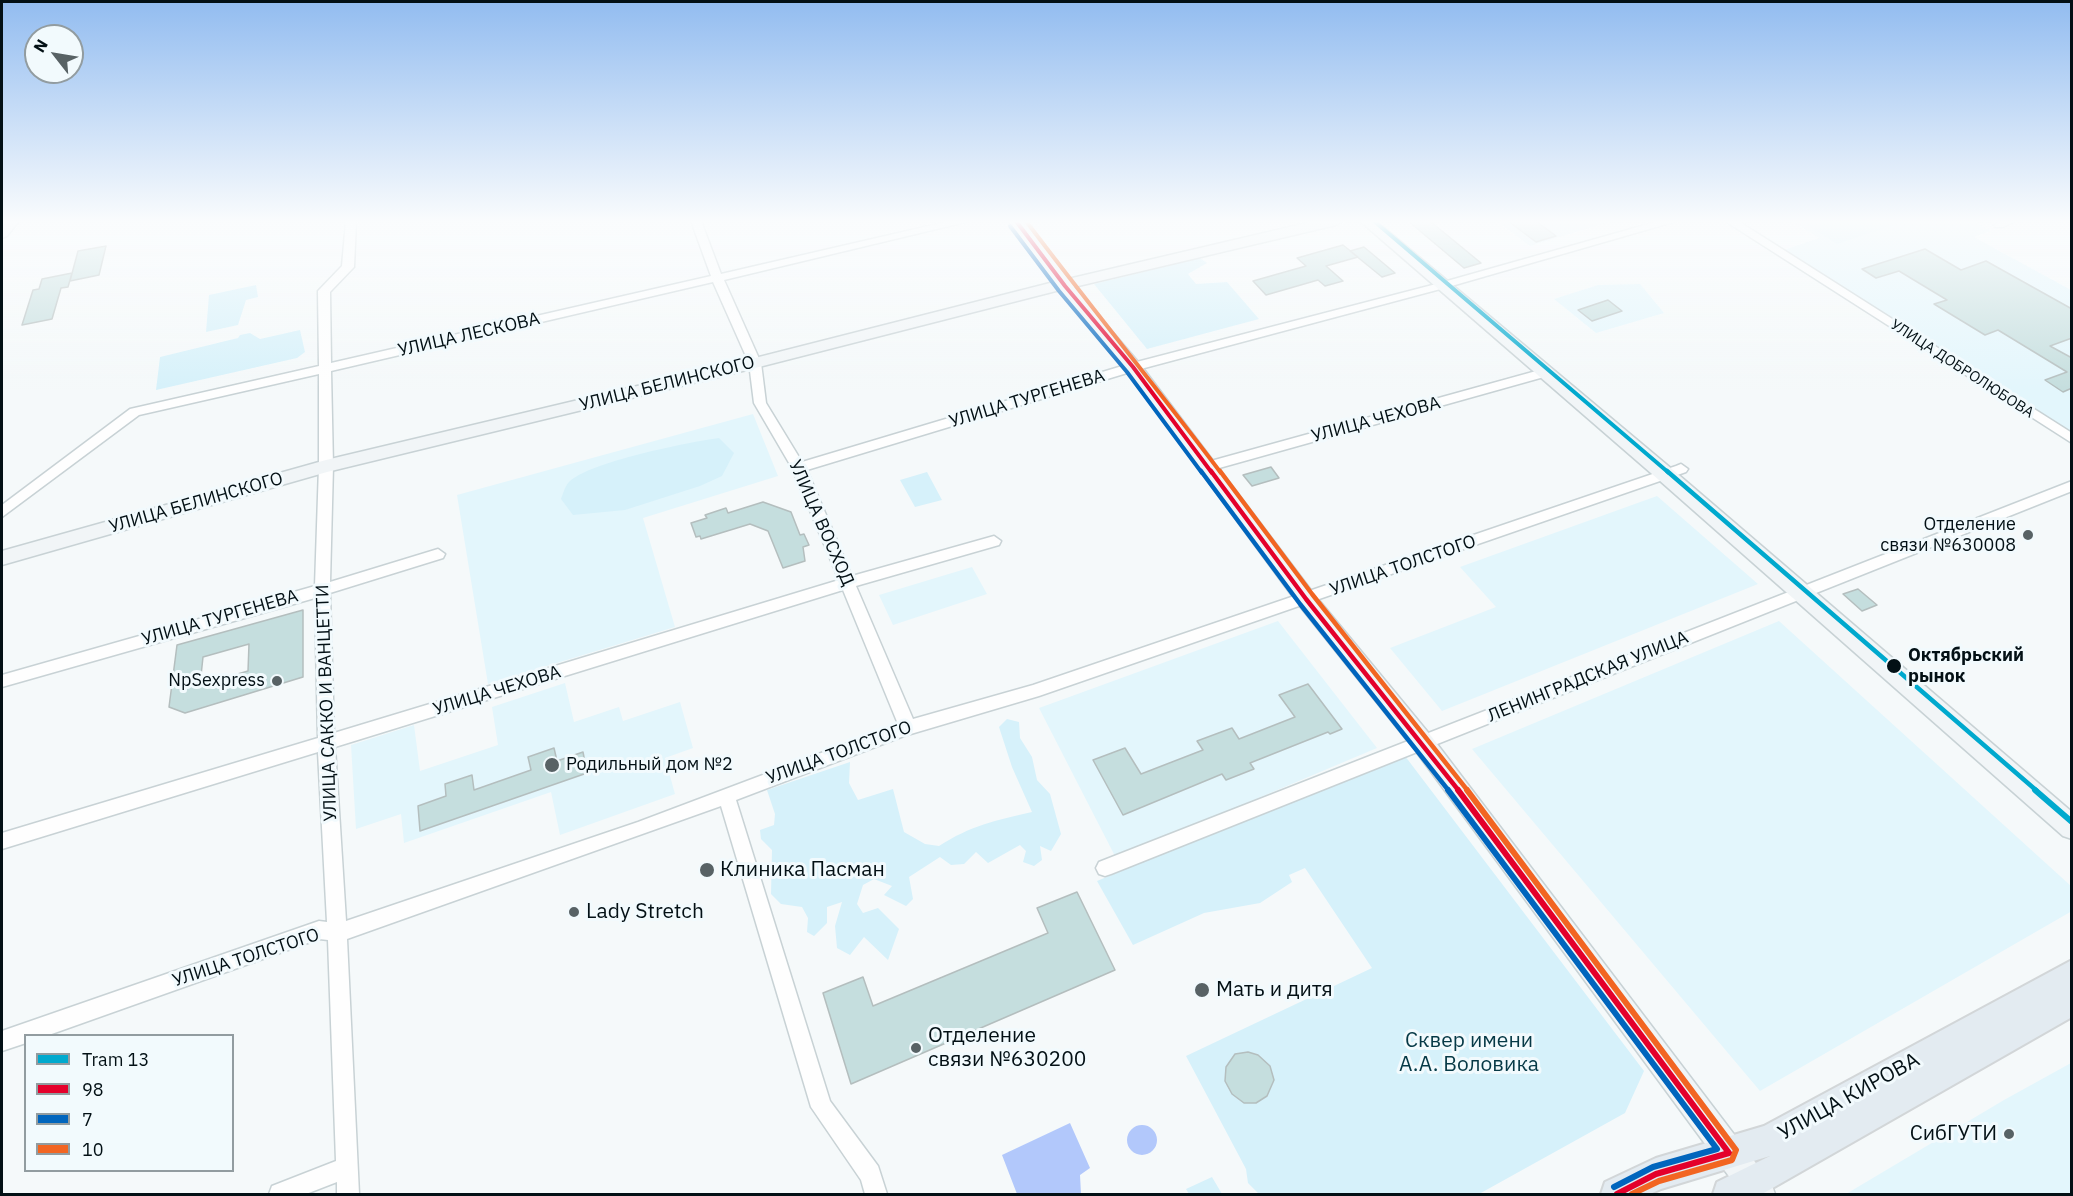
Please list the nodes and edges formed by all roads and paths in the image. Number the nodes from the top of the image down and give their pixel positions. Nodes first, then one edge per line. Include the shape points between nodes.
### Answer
1 (338, 277) edge
2 (722, 277) edge
3 (1058, 277) edge
4 (1098, 277) edge
5 (1441, 277) edge
6 (1442, 277) edge
7 (1475, 277) edge
8 (1817, 277) edge
9 (717, 278) junction
10 (1450, 284) junction
11 (1065, 286) junction
12 (755, 363) junction
13 (1133, 367) junction
14 (324, 368) junction
15 (1547, 372) junction
16 (2072, 440) edge
17 (326, 466) junction
18 (1205, 467) junction
19 (799, 468) junction
20 (1674, 472) junction
21 (2072, 486) edge
22 (2, 512) edge
23 (994, 541) dead end
24 (438, 554) dead end
25 (2, 558) edge
26 (848, 583) junction
27 (322, 590) junction
28 (1808, 590) junction
29 (1306, 599) junction
30 (2, 681) edge
31 (908, 726) junction
32 (1423, 743) junction
33 (326, 744) junction
34 (726, 795) junction
35 (2072, 812) edge
36 (2072, 828) edge
37 (2, 841) edge
38 (1105, 868) dead end
39 (338, 933) junction
40 (2072, 974) edge
41 (2072, 1000) edge
42 (2, 1041) edge
43 (1729, 1153) junction
44 (347, 1167) junction
45 (1747, 1191) edge
46 (280, 1194) edge
47 (348, 1194) edge
48 (876, 1194) edge
49 (1617, 1194) edge

1 - 14 street, УЛИЦА САККО И ВАНЦЕТТИ via 324,291
2 - 9 street, УЛИЦА ЛЕСКОВА
3 - 11 street
4 - 11 street, УЛИЦА БЕЛИНСКОГО
5 - 10 street
6 - 10 street
7 - 10 street, УЛИЦА ТУРГЕНЕВА
8 - 16 street, УЛИЦА ДОБРОЛЮБОВА
9 - 12 street, УЛИЦА ВОСХОД
9 - 14 street, УЛИЦА ЛЕСКОВА
10 - 13 street, УЛИЦА ТУРГЕНЕВА
10 - 15 street
10 - 20 street
11 - 12 street, УЛИЦА БЕЛИНСКОГО
11 - 13 street
12 - 17 street, УЛИЦА БЕЛИНСКОГО
12 - 19 street, УЛИЦА ВОСХОД via 760,403
13 - 18 street
13 - 19 street, УЛИЦА ТУРГЕНЕВА
14 - 17 street, УЛИЦА САККО И ВАНЦЕТТИ
14 - 22 street, УЛИЦА ЛЕСКОВА via 135,412
15 - 18 street, УЛИЦА ЧЕХОВА
15 - 20 street
17 - 25 street, УЛИЦА БЕЛИНСКОГО
17 - 27 street, УЛИЦА САККО И ВАНЦЕТТИ
18 - 29 street
19 - 26 street, УЛИЦА ВОСХОД
20 - 28 street
20 - 29 street, УЛИЦА ТОЛСТОГО
21 - 28 street, ЛЕНИНГРАДСКАЯ УЛИЦА
23 - 26 street, УЛИЦА ЧЕХОВА
24 - 27 street, УЛИЦА ТУРГЕНЕВА
26 - 31 street, УЛИЦА ВОСХОД
26 - 33 street, УЛИЦА ЧЕХОВА
27 - 30 street, УЛИЦА ТУРГЕНЕВА
27 - 33 street, УЛИЦА САККО И ВАНЦЕТТИ
28 - 32 street, ЛЕНИНГРАДСКАЯ УЛИЦА
28 - 35 street
28 - 36 street
29 - 31 street, УЛИЦА ТОЛСТОГО via 1033,691 982,702
29 - 32 street
31 - 34 street, УЛИЦА ТОЛСТОГО
32 - 38 street, ЛЕНИНГРАДСКАЯ УЛИЦА
32 - 43 street
33 - 37 street, УЛИЦА ЧЕХОВА
33 - 39 street, УЛИЦА САККО И ВАНЦЕТТИ
34 - 39 street, УЛИЦА ТОЛСТОГО
34 - 48 street via 821,1107 870,1174
39 - 42 street, УЛИЦА ТОЛСТОГО via 320,930
39 - 44 street, УЛИЦА САККО И ВАНЦЕТТИ
40 - 43 main road, УЛИЦА КИРОВА via 1770,1140
41 - 45 main road, УЛИЦА КИРОВА
43 - 45 street
43 - 49 main road, УЛИЦА КИРОВА via 1656,1174
44 - 46 street
44 - 47 street, УЛИЦА САККО И ВАНЦЕТТИ

